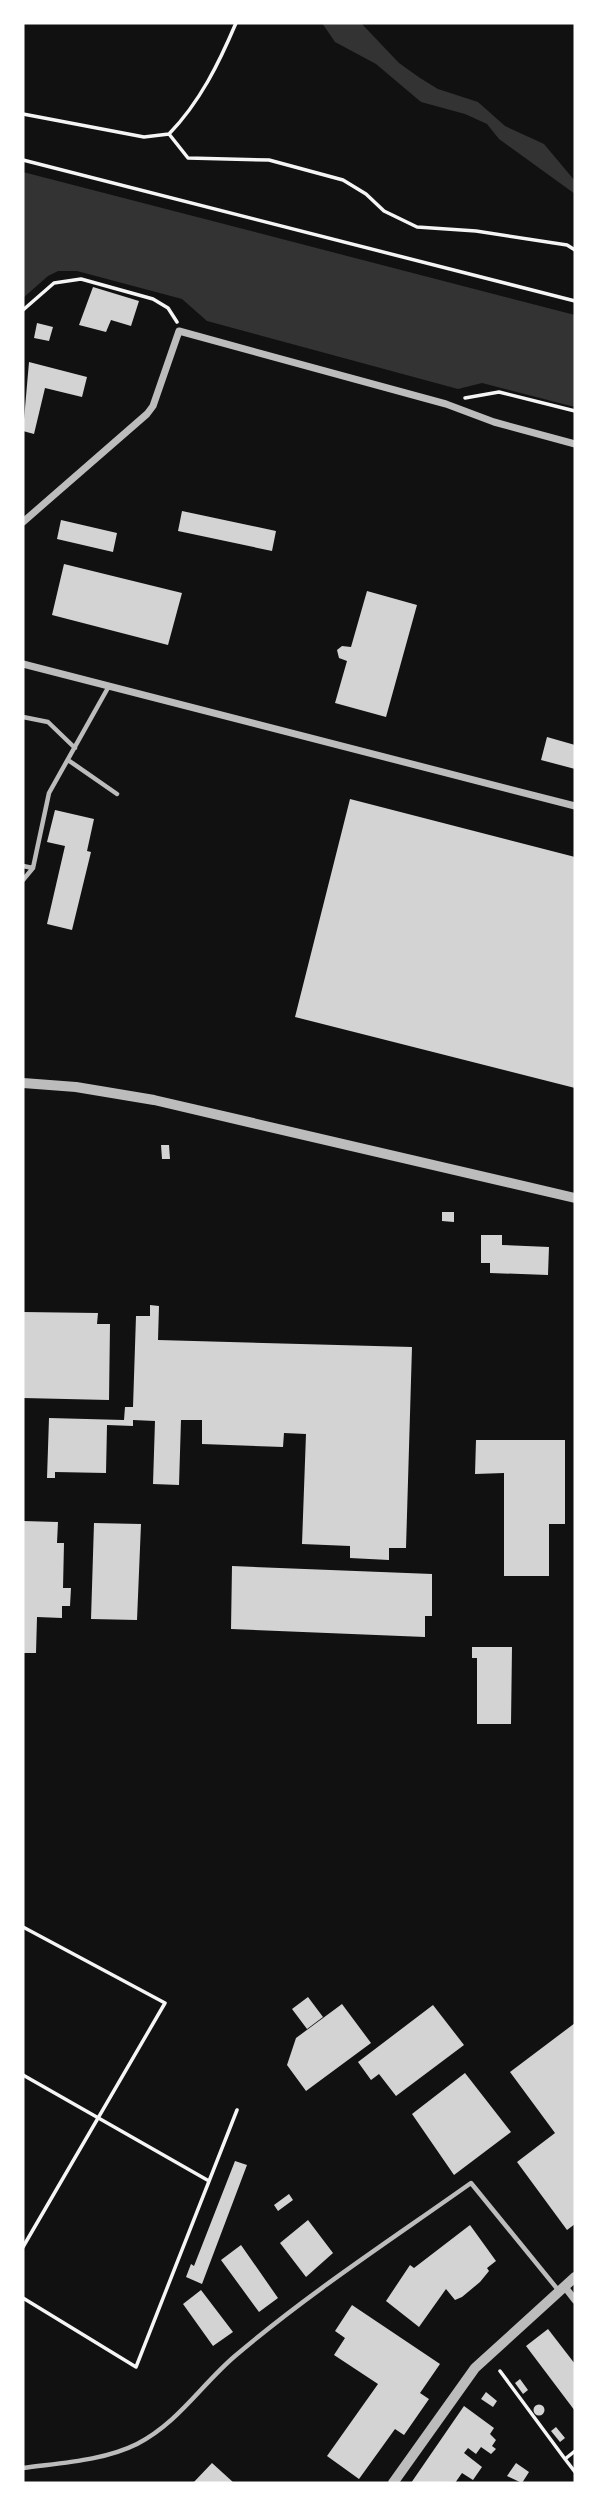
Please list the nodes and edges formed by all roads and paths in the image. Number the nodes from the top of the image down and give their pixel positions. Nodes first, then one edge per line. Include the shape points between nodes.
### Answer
1 (236, 23) edge
2 (23, 114) edge
3 (169, 134) junction
4 (23, 160) edge
5 (575, 250) edge
6 (575, 301) edge
7 (23, 310) edge
8 (179, 331) junction
9 (446, 404) junction
10 (575, 411) edge
11 (575, 444) edge
12 (23, 522) edge
13 (23, 664) edge
14 (109, 686) junction
15 (23, 717) edge
16 (75, 747) junction
17 (68, 761) junction
18 (117, 794) dead end
19 (575, 807) edge
20 (23, 866) edge
21 (33, 869) junction
22 (23, 880) edge
23 (23, 1083) edge
24 (575, 1198) edge
25 (23, 1927) edge
26 (23, 2076) edge
27 (237, 2110) dead end
28 (99, 2119) junction
29 (209, 2181) junction
30 (23, 2247) edge
31 (575, 2277) edge
32 (562, 2289) junction
33 (23, 2298) edge
34 (575, 2300) edge
35 (500, 2371) dead end
36 (575, 2451) edge
37 (565, 2459) junction
38 (23, 2468) edge
39 (575, 2472) edge
40 (393, 2483) edge

1 - 3 path via 189,113
2 - 3 path via 144,137
3 - 5 path via 188,158 269,160 343,180 384,212 417,227 477,231
4 - 6 path
7 - 8 path via 46,288 63,280 81,279 163,304 173,314
8 - 9 street
8 - 12 street via 147,414
9 - 10 path via 499,392
9 - 11 street
13 - 14 street
14 - 16 lane
14 - 19 street
15 - 16 lane via 48,722
16 - 17 lane
17 - 18 lane
17 - 21 lane via 49,793
20 - 21 lane
21 - 22 lane
23 - 24 street via 154,1100
25 - 28 path via 165,2003
26 - 28 path
27 - 29 path
28 - 29 path
28 - 30 path
29 - 33 path via 136,2367
31 - 32 street
32 - 34 street
32 - 38 lane via 471,2183 234,2357 182,2412 151,2436 119,2451
32 - 40 street via 475,2368
35 - 37 path
36 - 37 path
37 - 39 path

